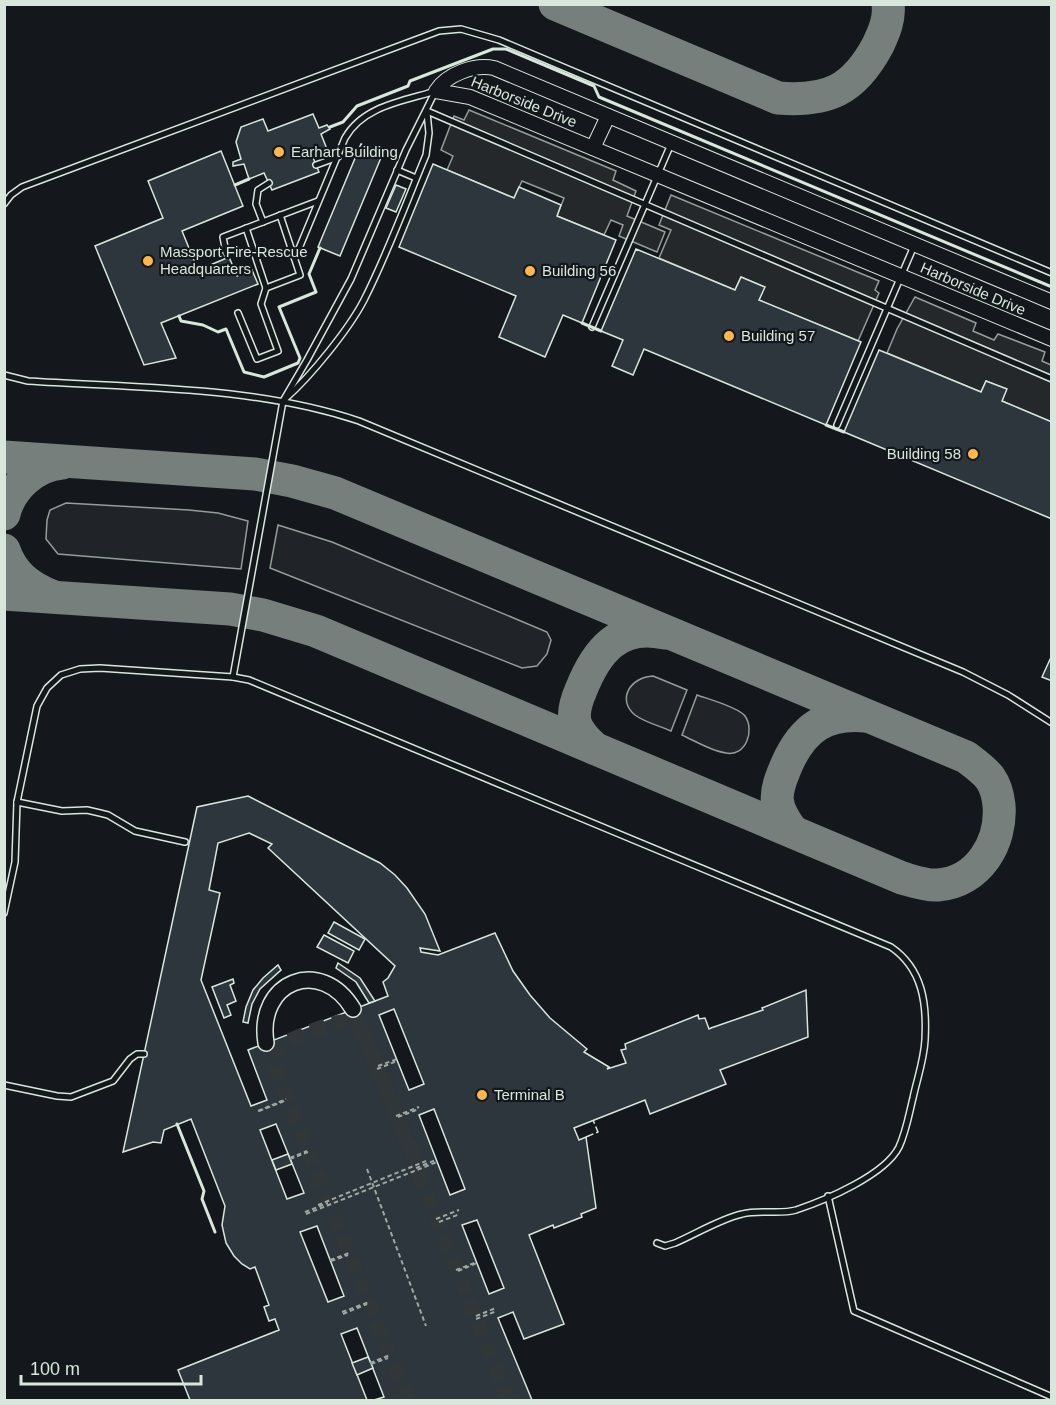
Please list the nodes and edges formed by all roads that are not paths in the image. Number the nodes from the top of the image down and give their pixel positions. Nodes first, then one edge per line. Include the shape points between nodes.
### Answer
1 (436, 91) junction
2 (427, 111) junction
3 (608, 116) junction
4 (671, 142) junction
5 (593, 148) junction
6 (338, 157) junction
7 (316, 165) dead end
8 (397, 170) junction
9 (658, 175) junction
10 (416, 178) junction
11 (268, 183) dead end
12 (319, 201) junction
13 (4, 204) edge
14 (645, 204) junction
15 (280, 215) junction
16 (263, 222) junction
17 (246, 228) junction
18 (914, 244) junction
19 (226, 253) dead end
20 (295, 258) junction
21 (1052, 273) edge
22 (901, 276) junction
23 (266, 288) junction
24 (1052, 302) edge
25 (887, 308) junction
26 (238, 313) dead end
27 (592, 327) dead end
28 (1052, 339) edge
29 (4, 375) edge
30 (1052, 379) edge
31 (283, 401) junction
32 (837, 425) dead end
33 (233, 677) junction
34 (1052, 723) edge
35 (17, 802) junction
36 (185, 842) dead end
37 (4, 913) edge
38 (353, 1009) tunnel mouth
39 (266, 1043) dead end
40 (144, 1054) dead end
41 (4, 1085) edge
42 (828, 1196) junction
43 (657, 1243) dead end
44 (1052, 1397) edge

1 - 2 lane
1 - 3 street, Harborside Drive via 451,76 485,66
1 - 5 street, Harborside Drive via 470,97
1 - 6 lane via 366,115 351,129
2 - 8 lane
2 - 10 lane via 428,145
2 - 14 lane
3 - 4 street, Harborside Drive
3 - 5 street
4 - 9 lane
4 - 18 street, Harborside Drive
5 - 9 street, Harborside Drive
6 - 7 lane
6 - 12 lane
8 - 10 lane
8 - 31 lane via 351,279
9 - 14 lane
9 - 22 street, Harborside Drive
10 - 31 lane via 363,302 343,332
11 - 16 lane via 258,190 256,204
12 - 15 lane
12 - 20 lane
13 - 21 lane via 11,195 33,183 439,31 461,29 499,40
14 - 25 lane
14 - 27 lane
15 - 16 lane
15 - 20 lane
16 - 17 lane
17 - 19 lane via 223,237
17 - 23 lane
18 - 22 lane
18 - 24 street, Harborside Drive
20 - 23 lane via 300,275
22 - 25 lane
22 - 28 street, Harborside Drive
23 - 26 lane via 261,304 278,351 257,359
25 - 30 lane
25 - 32 lane
29 - 31 lane via 28,381
31 - 33 lane
31 - 34 lane via 337,414 399,436 930,658 1008,694
33 - 35 lane via 89,668 61,675 45,690 37,706
33 - 42 lane via 278,690 891,948 904,957 922,989 926,1024 923,1056 903,1137 890,1160 879,1170
35 - 36 lane via 62,811 100,813 135,831
35 - 37 lane via 15,862
38 - 39 main road via 340,992 325,982 293,983 278,993 268,1008 264,1025
40 - 41 lane via 130,1059 113,1081 71,1097
42 - 43 lane via 795,1210 741,1214 675,1243
42 - 44 lane via 854,1311

